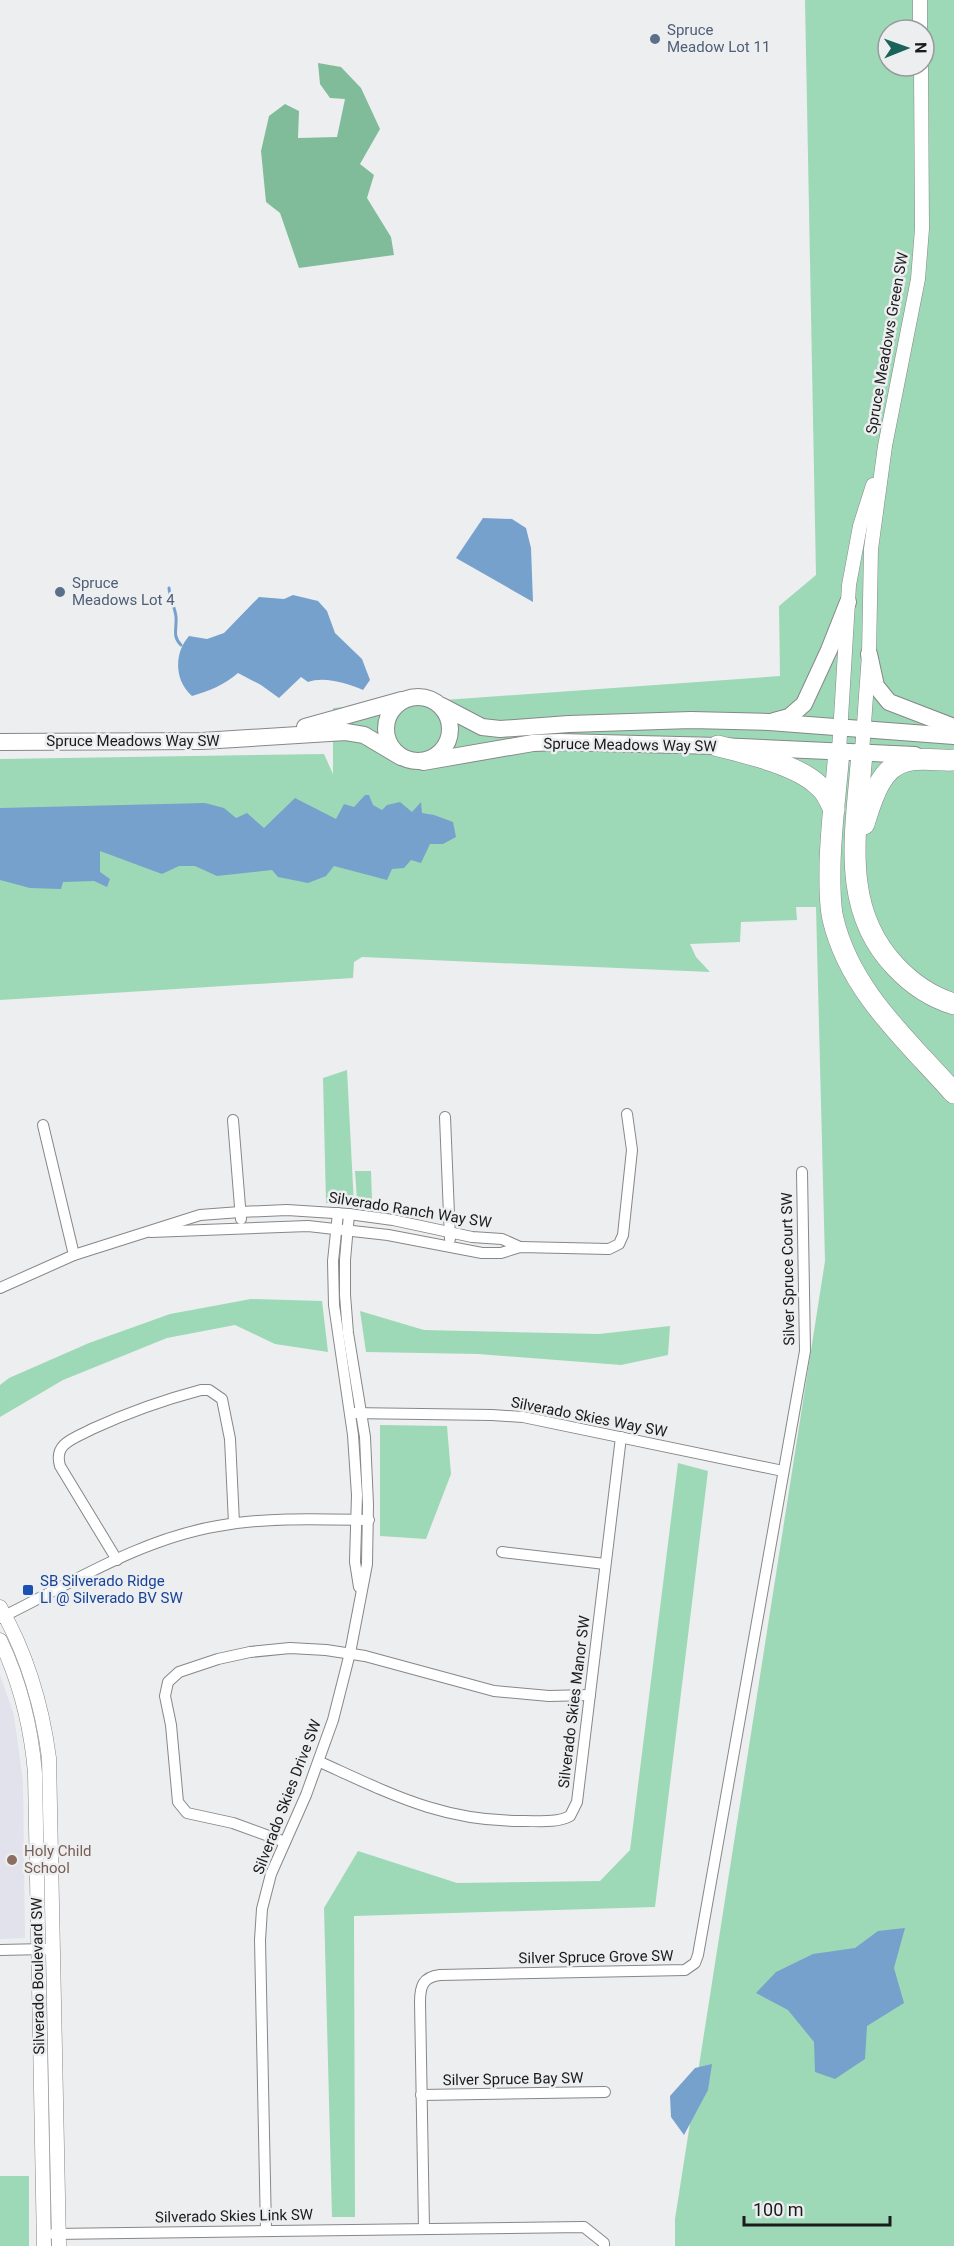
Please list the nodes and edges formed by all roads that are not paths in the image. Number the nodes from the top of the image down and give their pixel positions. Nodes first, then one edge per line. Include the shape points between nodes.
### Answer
1 (920, 0) edge
2 (920, 18) edge
3 (921, 78) edge
4 (885, 446) junction
5 (848, 602) junction
6 (869, 654) junction
7 (408, 699) junction
8 (441, 707) junction
9 (770, 722) junction
10 (954, 727) edge
11 (840, 729) junction
12 (864, 730) junction
13 (954, 736) edge
14 (266, 737) junction
15 (0, 742) edge
16 (718, 746) junction
17 (839, 751) junction
18 (862, 752) junction
19 (401, 757) junction
20 (954, 759) edge
21 (423, 762) junction
22 (834, 810) junction
23 (856, 854) junction
24 (954, 1004) edge
25 (954, 1093) edge
26 (627, 1114) dead end
27 (445, 1118) dead end
28 (233, 1120) dead end
29 (43, 1125) dead end
30 (802, 1172) dead end
31 (240, 1212) junction
32 (344, 1213) junction
33 (242, 1228) junction
34 (342, 1229) junction
35 (151, 1232) junction
36 (450, 1232) junction
37 (520, 1247) junction
38 (451, 1248) junction
39 (74, 1255) junction
40 (0, 1288) edge
41 (356, 1413) junction
42 (621, 1437) junction
43 (783, 1471) junction
44 (363, 1520) junction
45 (234, 1523) junction
46 (502, 1552) dead end
47 (117, 1560) junction
48 (605, 1564) junction
49 (2, 1614) edge
50 (0, 1640) edge
51 (350, 1653) junction
52 (590, 1695) junction
53 (320, 1762) junction
54 (285, 1842) junction
55 (38, 1949) junction
56 (54, 1949) junction
57 (0, 1950) edge
58 (41, 2065) junction
59 (56, 2065) junction
60 (605, 2092) dead end
61 (421, 2095) junction
62 (424, 2228) junction
63 (266, 2230) junction
64 (44, 2240) edge
65 (59, 2240) edge
66 (604, 2246) edge

1 - 2 street
3 - 4 street, Spruce Meadows Green SW via 923,176 918,279
4 - 5 street, Spruce Meadows Green SW via 860,526
4 - 6 street, Spruce Meadows Green SW via 871,549
5 - 9 main road via 804,704 789,717
5 - 11 street, Spruce Meadows Green SW
6 - 10 main road via 876,686 889,702
6 - 12 street, Spruce Meadows Green SW
7 - 8 main road via 428,699
7 - 14 main road, Spruce Meadows Way SW
7 - 19 main road via 391,711 385,730 387,740
8 - 9 main road, Spruce Meadows Way SW via 482,727 500,729 651,721
8 - 21 main road via 449,720 448,741 442,751
9 - 11 main road, Spruce Meadows Way SW
11 - 12 main road, Spruce Meadows Way SW
11 - 17 street, Spruce Meadows Green SW
12 - 13 main road, Spruce Meadows Way SW
12 - 18 street, Spruce Meadows Green SW
14 - 15 main road, Spruce Meadows Way SW
14 - 19 main road, Spruce Meadows Way SW via 346,732 364,735
16 - 17 main road, Spruce Meadows Way SW
16 - 21 main road, Spruce Meadows Way SW via 533,743
16 - 22 highway via 748,753 806,777 825,792
17 - 18 main road, Spruce Meadows Way SW
17 - 22 highway
18 - 20 main road, Spruce Meadows Way SW
18 - 23 highway
19 - 21 main road
20 - 23 highway via 909,760 888,771 870,806
22 - 25 highway via 830,886 832,917 842,946 855,975 874,1002
23 - 24 highway via 858,898 864,920 883,954 919,987
26 - 37 street, Silverado Ranch Way SW via 632,1157 623,1235 618,1244 603,1250
27 - 36 street
28 - 31 street
29 - 39 street
30 - 43 street, Silver Spruce Court SW via 805,1351
31 - 32 street, Silverado Ranch Way SW
31 - 33 street
31 - 35 street, Silverado Ranch Way SW via 200,1215
32 - 34 street, Silverado Skies Drive SW
32 - 36 street, Silverado Ranch Way SW
33 - 34 street, Silverado Ranch Way SW
33 - 35 street, Silverado Ranch Way SW
34 - 38 street, Silverado Ranch Way SW
34 - 41 street, Silverado Skies Drive SW via 333,1261 334,1305
35 - 39 street, Silverado Ranch Way SW
36 - 37 street, Silverado Ranch Way SW via 502,1239
36 - 38 street
37 - 38 street, Silverado Ranch Way SW via 501,1253
39 - 40 street, Silverado Ranch Way SW
41 - 42 street, Silverado Skies Way SW via 523,1417
41 - 44 street, Silverado Skies Drive SW via 355,1459
42 - 43 street, Silverado Skies Way SW
42 - 48 street, Silverado Skies Manor SW
43 - 61 street, Silver Spruce Grove SW via 695,1963 685,1970 432,1976 424,1981 420,1991
44 - 45 street
44 - 51 street, Silverado Skies Drive SW via 367,1564
45 - 47 street via 182,1534
45 - 47 street via 230,1439 222,1399 209,1390 201,1390 151,1405 75,1438 59,1453 60,1466
46 - 48 street
47 - 49 street
48 - 52 street, Silverado Skies Manor SW
49 - 56 street, Silverado Boulevard SW via 28,1668 47,1742
50 - 55 street, Silverado Boulevard SW via 22,1698 32,1746
51 - 52 street via 494,1691
51 - 53 street, Silverado Skies Drive SW
51 - 54 street via 290,1648 250,1652 179,1672 168,1682 165,1696 176,1795 182,1809
52 - 53 street, Silverado Skies Manor SW via 577,1802 573,1812 563,1819 503,1821 447,1814 389,1794
53 - 54 street, Silverado Skies Drive SW
54 - 63 street, Silverado Skies Drive SW via 267,1888 260,1940
55 - 56 street
55 - 57 street
55 - 58 street, Silverado Boulevard SW
56 - 59 street, Silverado Boulevard SW
58 - 59 street, Silverado Boulevard SW
58 - 64 street, Silverado Boulevard SW
59 - 65 street, Silverado Boulevard SW
60 - 61 street, Silver Spruce Bay SW
61 - 62 street, Silver Spruce Grove SW
62 - 63 street, Silverado Skies Link SW
62 - 66 street, Silverado Skies Link SW via 584,2227
63 - 65 street, Silverado Skies Link SW
64 - 65 street, Silverado Skies Link SW

